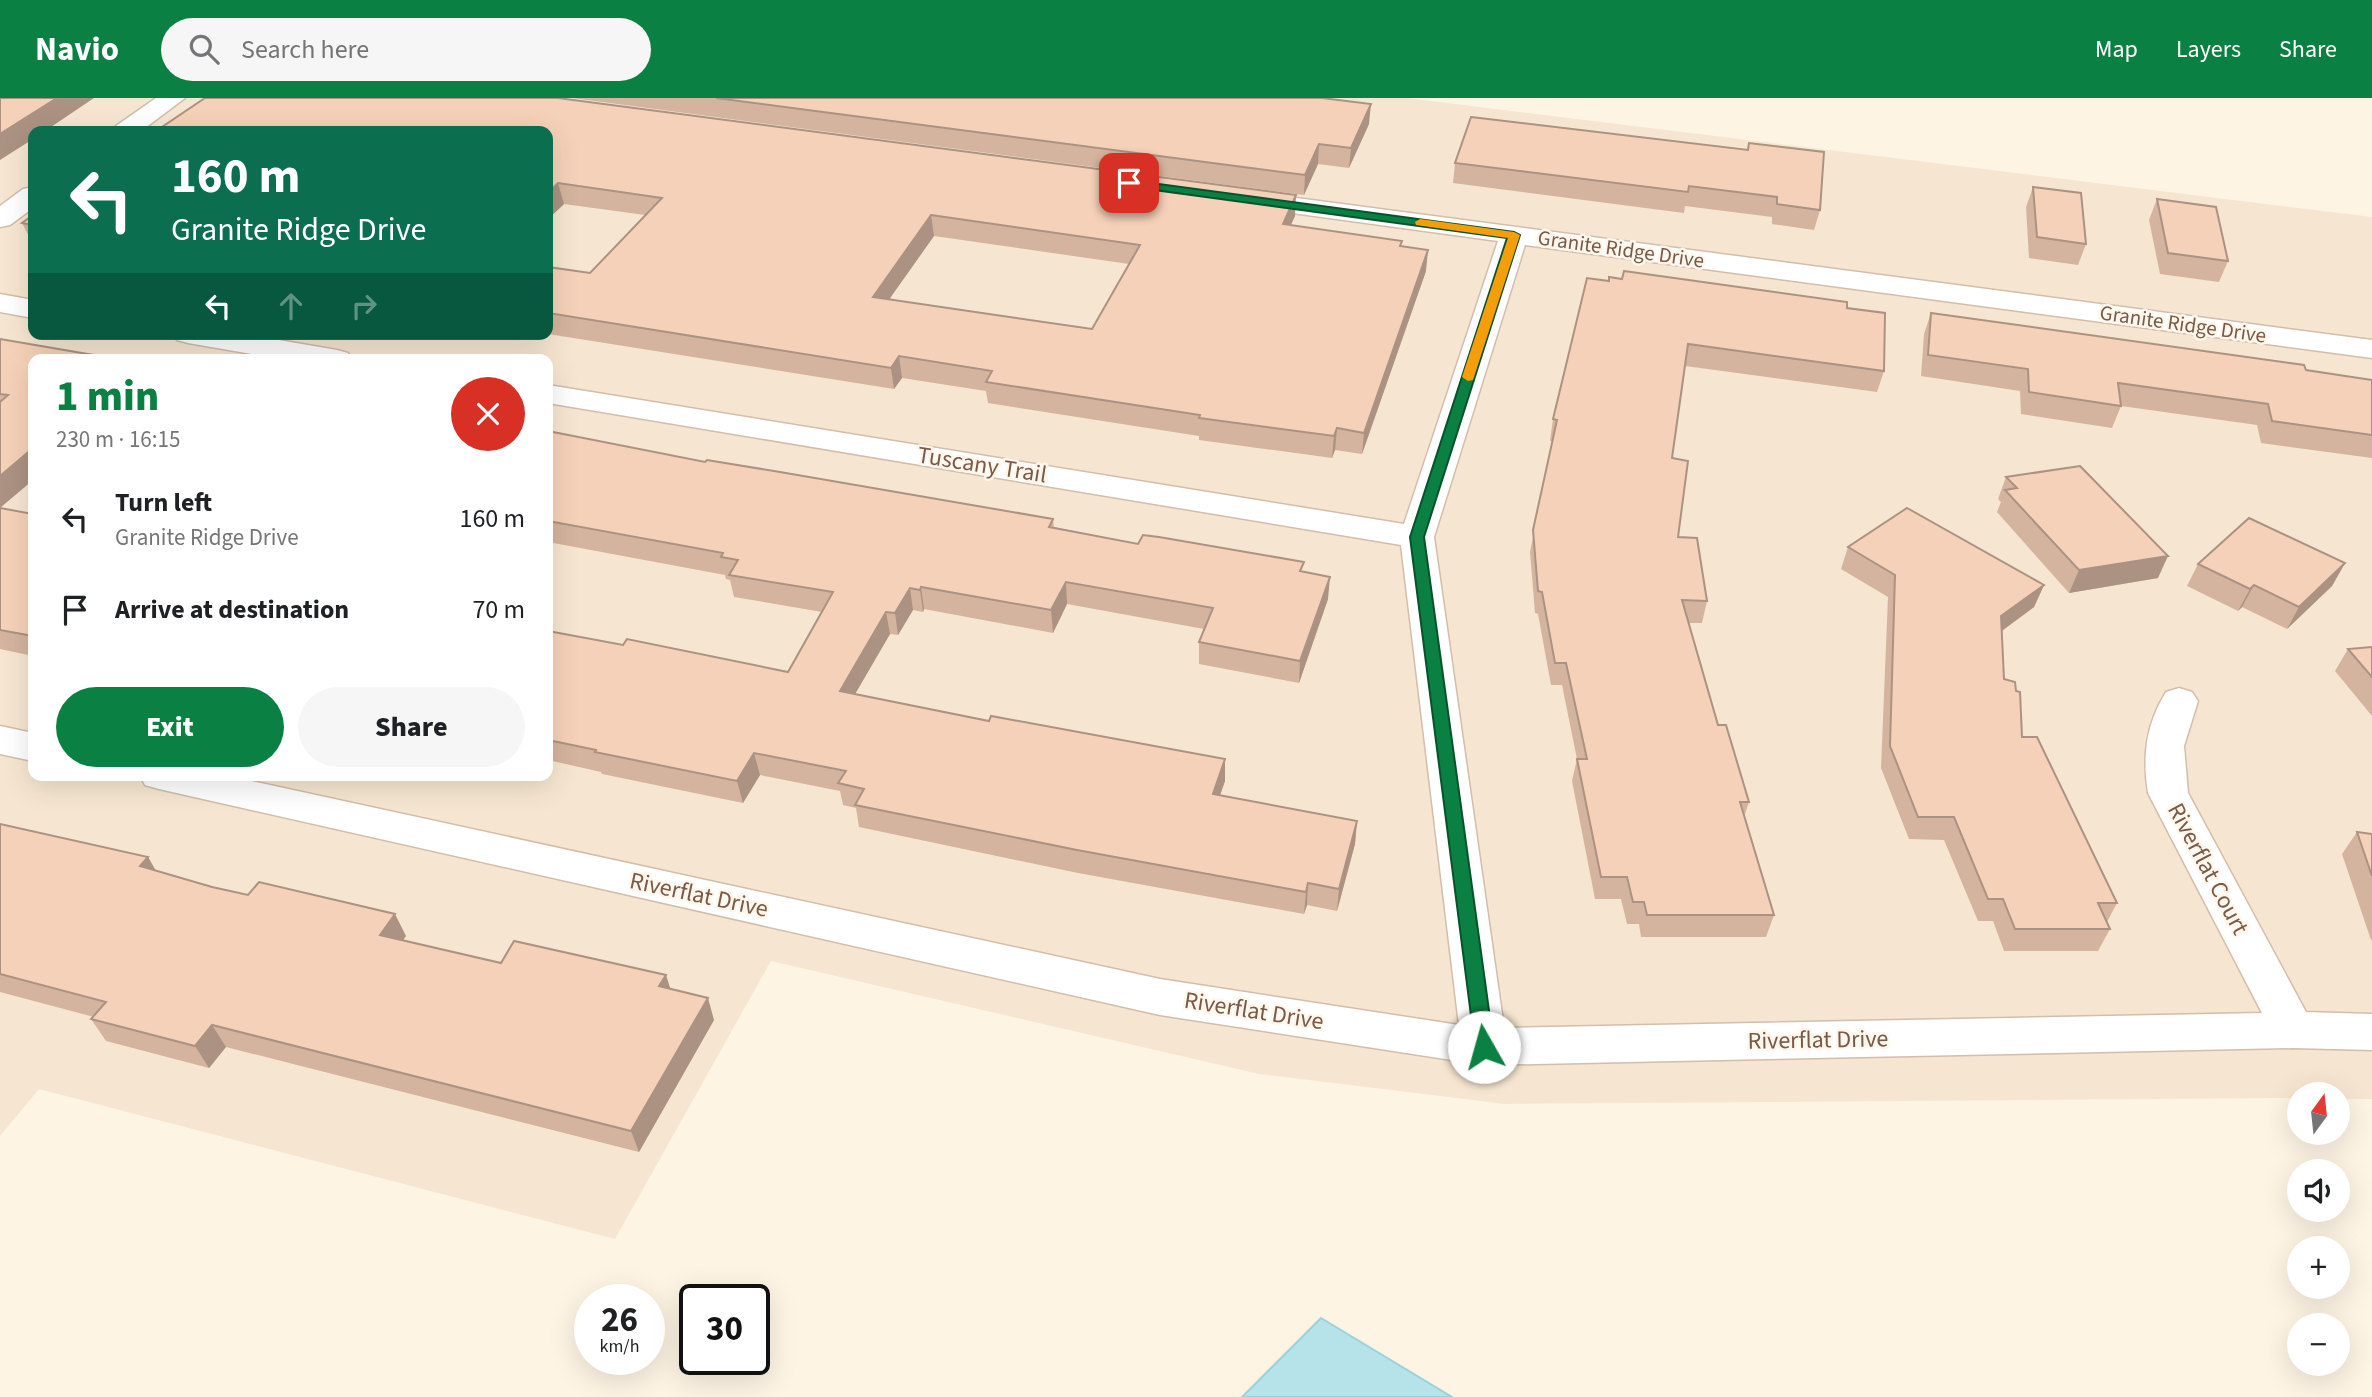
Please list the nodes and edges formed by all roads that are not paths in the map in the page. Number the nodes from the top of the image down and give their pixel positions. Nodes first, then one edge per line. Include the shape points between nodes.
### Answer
1 (172, 98) edge
2 (132, 126) edge
3 (1225, 196) edge
4 (28, 199) edge
5 (0, 219) edge
6 (1514, 235) junction
7 (0, 303) edge
8 (28, 308) edge
9 (224, 340) edge
10 (2372, 349) edge
11 (307, 354) edge
12 (553, 395) edge
13 (1417, 537) junction
14 (2179, 701) dead end
15 (0, 740) edge
16 (28, 746) edge
17 (186, 781) edge
18 (2293, 1030) junction
19 (2372, 1032) edge
20 (1484, 1047) junction

1 - 2 street
3 - 6 street, Granite Ridge Drive
4 - 5 street
6 - 10 street, Granite Ridge Drive
6 - 13 street
7 - 8 street
9 - 11 street
12 - 13 street, Tuscany Trail
13 - 20 street
14 - 18 street, Riverflat Court via 2164,737 2168,793
15 - 16 street
17 - 20 street, Riverflat Drive via 1160,997
18 - 19 street, Riverflat Drive
18 - 20 street, Riverflat Drive

